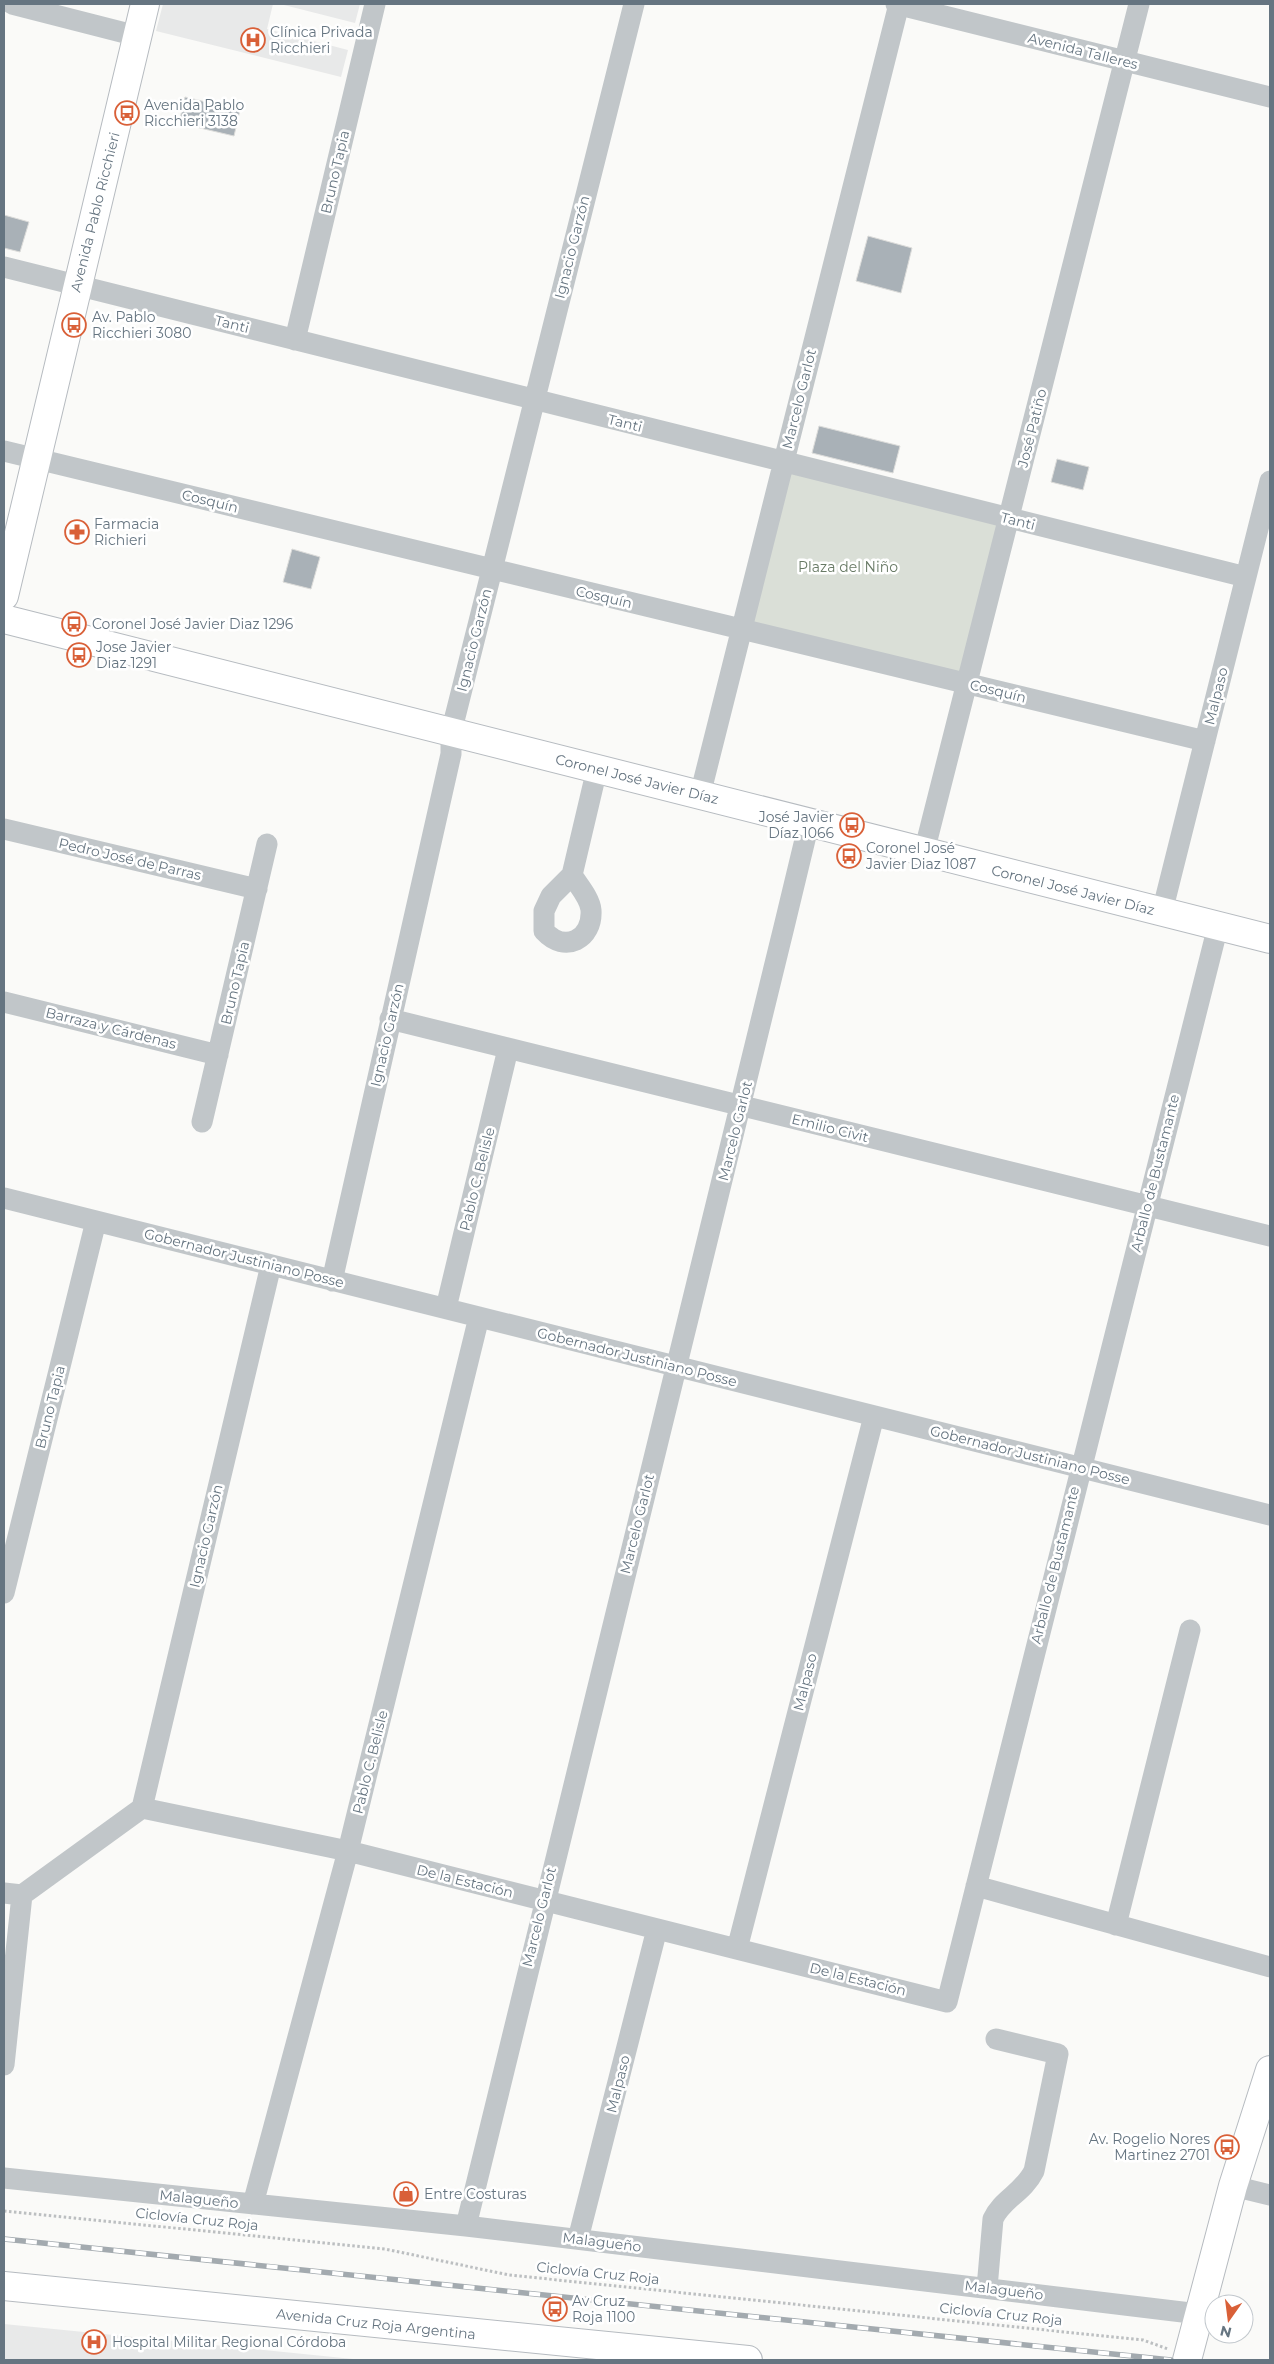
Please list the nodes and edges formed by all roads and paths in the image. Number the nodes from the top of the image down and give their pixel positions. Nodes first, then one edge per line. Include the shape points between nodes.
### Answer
1 (12, 4) edge
2 (131, 4) edge
3 (145, 4) edge
4 (375, 4) edge
5 (634, 4) edge
6 (898, 4) edge
7 (1139, 4) edge
8 (131, 35) junction
9 (1124, 61) junction
10 (1270, 97) edge
11 (4, 267) edge
12 (71, 284) junction
13 (296, 340) junction
14 (534, 401) junction
15 (21, 455) edge
16 (784, 462) junction
17 (1270, 481) edge
18 (1009, 519) junction
19 (4, 531) edge
20 (491, 570) junction
21 (1246, 577) junction
22 (4, 596) edge
23 (4, 619) edge
24 (741, 629) junction
25 (967, 684) junction
26 (451, 732) junction
27 (1204, 741) junction
28 (597, 769) junction
29 (700, 795) junction
30 (809, 823) junction
31 (4, 829) edge
32 (268, 844) dead end
33 (924, 852) junction
34 (572, 875) dead end
35 (257, 889) junction
36 (1162, 912) junction
37 (1218, 926) junction
38 (1270, 939) edge
39 (4, 1002) edge
40 (390, 1019) junction
41 (508, 1049) junction
42 (218, 1054) junction
43 (742, 1106) junction
44 (202, 1122) dead end
45 (4, 1198) edge
46 (1147, 1205) junction
47 (96, 1221) junction
48 (1270, 1236) edge
49 (271, 1265) junction
50 (332, 1280) junction
51 (446, 1308) junction
52 (479, 1317) junction
53 (676, 1366) junction
54 (874, 1416) junction
55 (1080, 1467) junction
56 (1270, 1515) edge
57 (4, 1593) edge
58 (1190, 1630) dead end
59 (142, 1808) junction
60 (348, 1850) junction
61 (976, 1886) junction
62 (13, 1894) edge
63 (543, 1901) junction
64 (1116, 1925) junction
65 (657, 1929) junction
66 (737, 1949) junction
67 (1270, 1967) edge
68 (948, 2002) joint
69 (996, 2039) dead end
70 (4, 2065) edge
71 (1270, 2070) edge
72 (4, 2178) edge
73 (1233, 2186) junction
74 (1270, 2196) edge
75 (253, 2204) junction
76 (4, 2211) edge
77 (466, 2226) junction
78 (578, 2239) junction
79 (4, 2286) edge
80 (988, 2288) junction
81 (1200, 2314) junction
82 (748, 2360) edge
83 (1188, 2360) edge

1 - 8 street
2 - 8 main road, Avenida Pablo Ricchieri
3 - 8 main road, Avenida Pablo Ricchieri
4 - 13 street, Bruno Tapia
5 - 14 street, Ignacio Garzón
6 - 9 street, Avenida Talleres
6 - 16 street, Marcelo Garlot
7 - 9 street, José Patiño
8 - 12 main road, Avenida Pablo Ricchieri
9 - 10 street, Avenida Talleres
9 - 18 street, José Patiño
11 - 12 street, Tanti
12 - 13 street, Tanti
12 - 15 main road, Avenida Pablo Ricchieri
13 - 14 street, Tanti
14 - 16 street, Tanti
14 - 20 street, Ignacio Garzón
15 - 19 main road, Avenida Pablo Ricchieri
15 - 20 street, Cosquín
15 - 22 main road, Avenida Pablo Ricchieri
16 - 18 street, Tanti
16 - 24 street, Marcelo Garlot
17 - 21 street, Malpaso
18 - 21 street, Tanti
18 - 25 street, José Patiño
20 - 24 street, Cosquín
20 - 26 street, Ignacio Garzón
21 - 27 street, Malpaso
23 - 26 main road, Coronel José Javier Díaz
24 - 25 street, Cosquín
24 - 29 street, Marcelo Garlot
25 - 27 street, Cosquín
25 - 33 street, José Patiño
26 - 28 main road, Coronel José Javier Díaz
26 - 40 street, Ignacio Garzón via 451,754
27 - 36 street, Malpaso
28 - 29 main road, Coronel José Javier Díaz
28 - 34 street
29 - 30 main road, Coronel José Javier Díaz
30 - 33 main road, Coronel José Javier Díaz
30 - 43 street, Marcelo Garlot
31 - 35 street, Pedro José de Parras
32 - 35 street, Bruno Tapia
33 - 36 main road, Coronel José Javier Díaz
35 - 42 street, Bruno Tapia
36 - 37 main road, Coronel José Javier Díaz
37 - 38 main road, Coronel José Javier Díaz
37 - 46 street, Arballo de Bustamante
39 - 42 street, Barraza y Cárdenas
40 - 41 street, Emilio Civit
40 - 50 street, Ignacio Garzón
41 - 43 street, Emilio Civit
41 - 51 street, Pablo C. Belisle
42 - 44 street, Bruno Tapia
43 - 46 street, Emilio Civit
43 - 53 street, Marcelo Garlot
45 - 47 street, Gobernador Justiniano Posse
46 - 48 street, Emilio Civit
46 - 55 street, Arballo de Bustamante
47 - 49 street, Gobernador Justiniano Posse
47 - 57 street, Bruno Tapia
49 - 50 street, Gobernador Justiniano Posse
49 - 59 street, Ignacio Garzón
50 - 51 street, Gobernador Justiniano Posse
51 - 52 street, Gobernador Justiniano Posse
52 - 53 street, Gobernador Justiniano Posse
52 - 60 street, Pablo C. Belisle
53 - 54 street, Gobernador Justiniano Posse
53 - 63 street, Marcelo Garlot
54 - 55 street, Gobernador Justiniano Posse
54 - 66 street, Malpaso
55 - 56 street, Gobernador Justiniano Posse
55 - 61 street, Arballo de Bustamante
58 - 64 street
59 - 60 street, De la Estación
59 - 62 street
60 - 63 street, De la Estación
60 - 75 street, Pablo C. Belisle
61 - 64 street
61 - 68 street, Arballo de Bustamante
62 - 70 street
63 - 65 street, De la Estación
63 - 77 street, Marcelo Garlot
64 - 67 street
65 - 66 street, De la Estación
65 - 78 street, Malpaso
66 - 68 street, De la Estación
69 - 80 street via 1058,2054 1034,2170 1027,2184 997,2210 993,2219
71 - 73 main road
72 - 75 street, Malagueño
73 - 74 street
73 - 81 main road
75 - 77 street, Malagueño
76 - 83 path, Ciclovía Cruz Roja via 385,2249 509,2275 1142,2340 1158,2344
77 - 78 street, Malagueño
78 - 80 street, Malagueño
79 - 82 main road, Avenida Cruz Roja Argentina
80 - 81 street, Malagueño
81 - 83 main road

